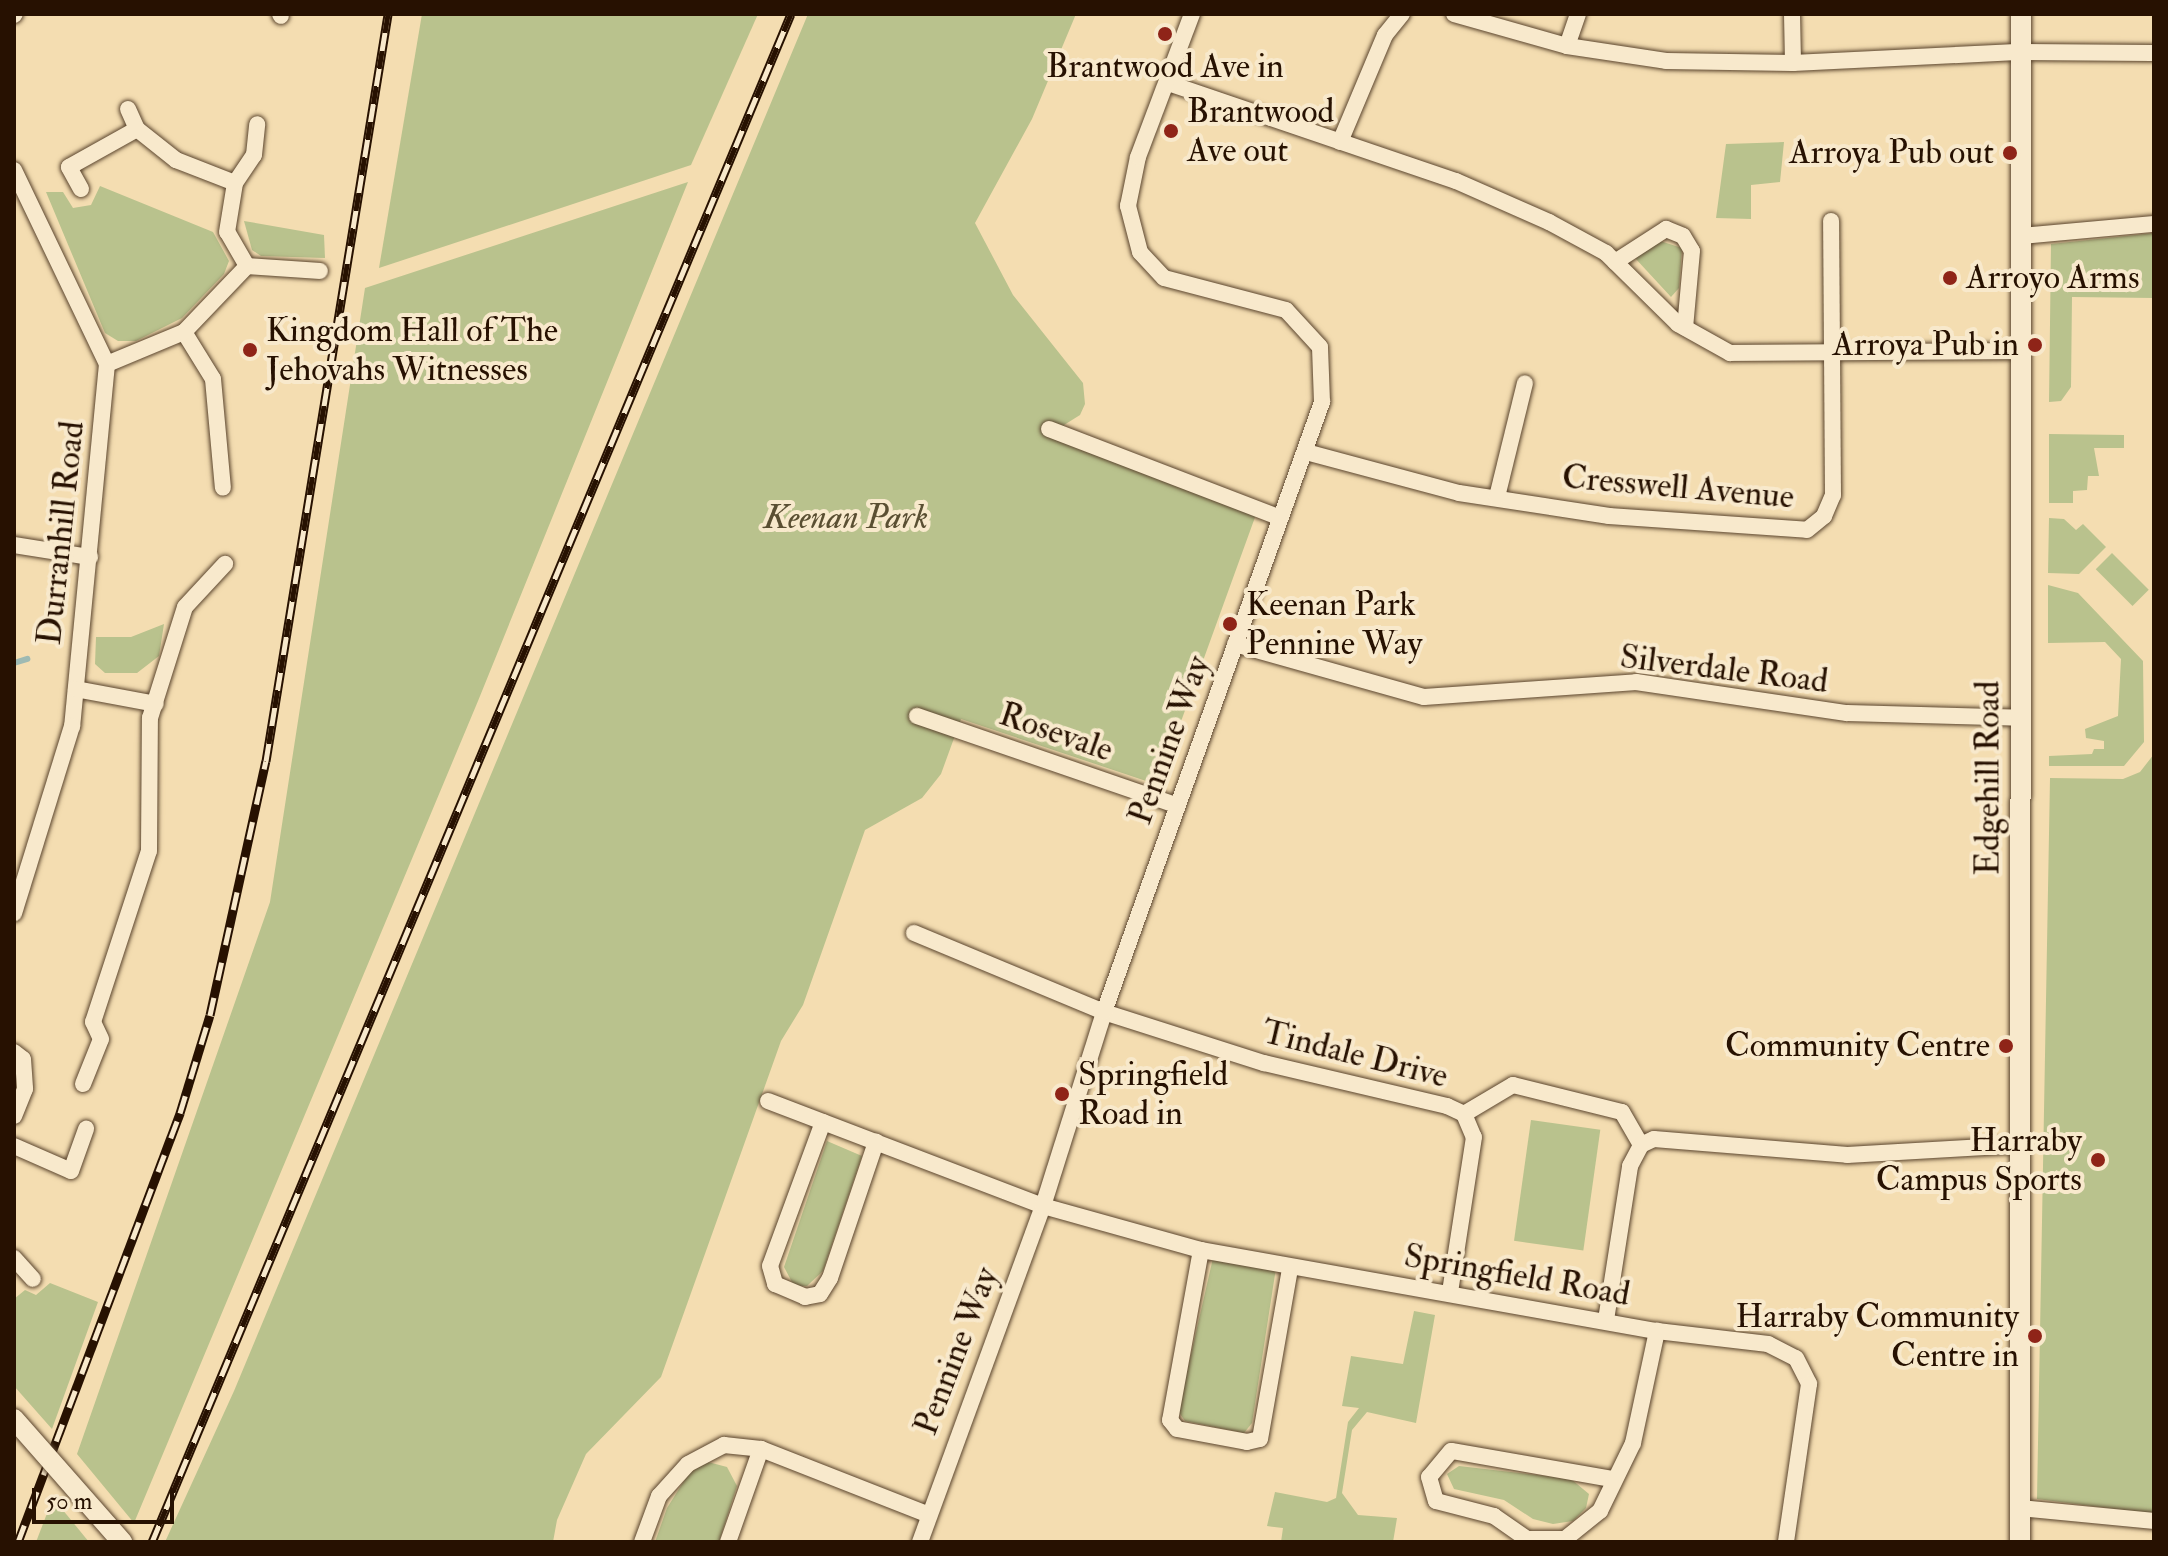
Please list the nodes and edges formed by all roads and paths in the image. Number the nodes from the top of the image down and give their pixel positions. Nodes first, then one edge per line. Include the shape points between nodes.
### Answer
1 (1192, 14) edge
2 (1402, 14) edge
3 (1454, 14) edge
4 (1578, 14) edge
5 (1792, 14) edge
6 (2021, 14) edge
7 (1567, 46) junction
8 (2022, 52) junction
9 (2152, 53) dead end
10 (1793, 63) junction
11 (1168, 83) junction
12 (128, 109) dead end
13 (257, 124) dead end
14 (137, 129) junction
15 (1340, 142) junction
16 (14, 170) edge
17 (235, 183) junction
18 (81, 189) dead end
19 (1831, 221) dead end
20 (2154, 224) edge
21 (2021, 236) junction
22 (1615, 262) junction
23 (247, 266) junction
24 (320, 271) dead end
25 (1685, 328) junction
26 (184, 332) junction
27 (1831, 349) junction
28 (2021, 351) junction
29 (107, 364) junction
30 (1525, 383) dead end
31 (1049, 429) dead end
32 (1306, 452) junction
33 (223, 488) dead end
34 (1497, 497) junction
35 (1281, 518) junction
36 (14, 545) edge
37 (90, 557) junction
38 (225, 564) dead end
39 (1235, 644) junction
40 (76, 689) junction
41 (156, 704) junction
42 (917, 716) dead end
43 (2021, 718) junction
44 (1176, 805) junction
45 (14, 913) edge
46 (914, 933) dead end
47 (1104, 1012) junction
48 (14, 1052) edge
49 (83, 1084) dead end
50 (768, 1101) dead end
51 (1464, 1114) junction
52 (14, 1116) edge
53 (823, 1122) junction
54 (86, 1129) dead end
55 (876, 1142) junction
56 (1641, 1145) junction
57 (2019, 1145) junction
58 (14, 1146) edge
59 (1043, 1206) junction
60 (1201, 1250) junction
61 (14, 1258) edge
62 (1290, 1268) junction
63 (33, 1279) dead end
64 (1450, 1292) junction
65 (1606, 1320) junction
66 (1657, 1331) junction
67 (14, 1419) edge
68 (761, 1449) junction
69 (1612, 1479) junction
70 (2020, 1508) junction
71 (927, 1514) junction
72 (2154, 1521) edge
73 (122, 1542) edge
74 (642, 1542) edge
75 (728, 1542) edge
76 (920, 1542) edge
77 (1786, 1542) edge
78 (2020, 1542) edge

1 - 11 street, Pennine Way
2 - 15 street via 1385,35
3 - 7 street
4 - 7 street
5 - 10 street
6 - 8 street, Edgehill Road
7 - 10 street via 1666,61
8 - 9 street
8 - 10 street
8 - 21 street, Edgehill Road
11 - 15 street
11 - 32 street, Pennine Way via 1138,157 1128,206 1140,252 1164,278 1286,310 1320,347 1322,402
12 - 14 street
13 - 17 street via 254,155
14 - 17 street via 176,160
14 - 18 street via 69,167
15 - 22 street via 1456,181 1549,222
16 - 29 street
17 - 23 street via 227,232
19 - 27 street
20 - 21 street
21 - 28 street, Edgehill Road
22 - 25 street
22 - 25 street via 1666,229 1683,236 1692,251
23 - 24 street
23 - 26 street
25 - 27 street via 1730,353
26 - 29 street
26 - 33 street via 213,379
27 - 28 street
27 - 34 street, Cresswell Avenue via 1833,495 1824,516 1807,530 1609,516
28 - 43 street, Edgehill Road
29 - 37 street, Durranhill Road
30 - 34 street
31 - 35 street
32 - 34 street, Cresswell Avenue via 1459,493
32 - 35 street, Pennine Way
35 - 39 street, Pennine Way
36 - 37 street
37 - 40 street, Durranhill Road
38 - 41 street via 185,607
39 - 43 street, Silverdale Road via 1424,697 1636,682 1847,713
39 - 44 street, Pennine Way
40 - 41 street
40 - 45 street, Durranhill Road via 72,726
41 - 49 street via 150,718 149,851 93,1022 101,1039
42 - 44 street, Rosevale
43 - 57 street, Edgehill Road
44 - 47 street, Pennine Way
46 - 47 street, Tindale Drive
47 - 51 street, Tindale Drive via 1264,1063
47 - 59 street, Pennine Way
48 - 52 street via 23,1059 25,1089
50 - 53 street, Springfield Road
51 - 56 street via 1513,1085 1622,1112
51 - 64 street, Tindale Drive via 1474,1137
53 - 55 street, Springfield Road
53 - 55 street via 770,1266 775,1284 805,1297 820,1294 830,1278
54 - 58 street via 71,1171
55 - 59 street, Springfield Road
56 - 57 street via 1654,1139 1847,1155
56 - 65 street via 1630,1166
57 - 70 street, Edgehill Road
59 - 60 street, Springfield Road
59 - 71 street, Pennine Way
60 - 62 street, Springfield Road
60 - 62 street via 1170,1420 1177,1429 1247,1442 1260,1439
61 - 63 street
62 - 64 street, Springfield Road
64 - 65 street, Springfield Road
65 - 66 street, Springfield Road
66 - 69 street via 1633,1443
66 - 77 street, Springfield Road via 1768,1344 1796,1358 1809,1384
67 - 73 street, bridge
68 - 71 street
68 - 74 street via 724,1445 688,1464 659,1496
68 - 75 street
69 - 69 street via 1600,1511 1565,1539 1527,1539 1494,1516 1436,1501 1429,1477 1451,1451
70 - 72 street
70 - 78 street, Edgehill Road
71 - 76 street, Pennine Way

